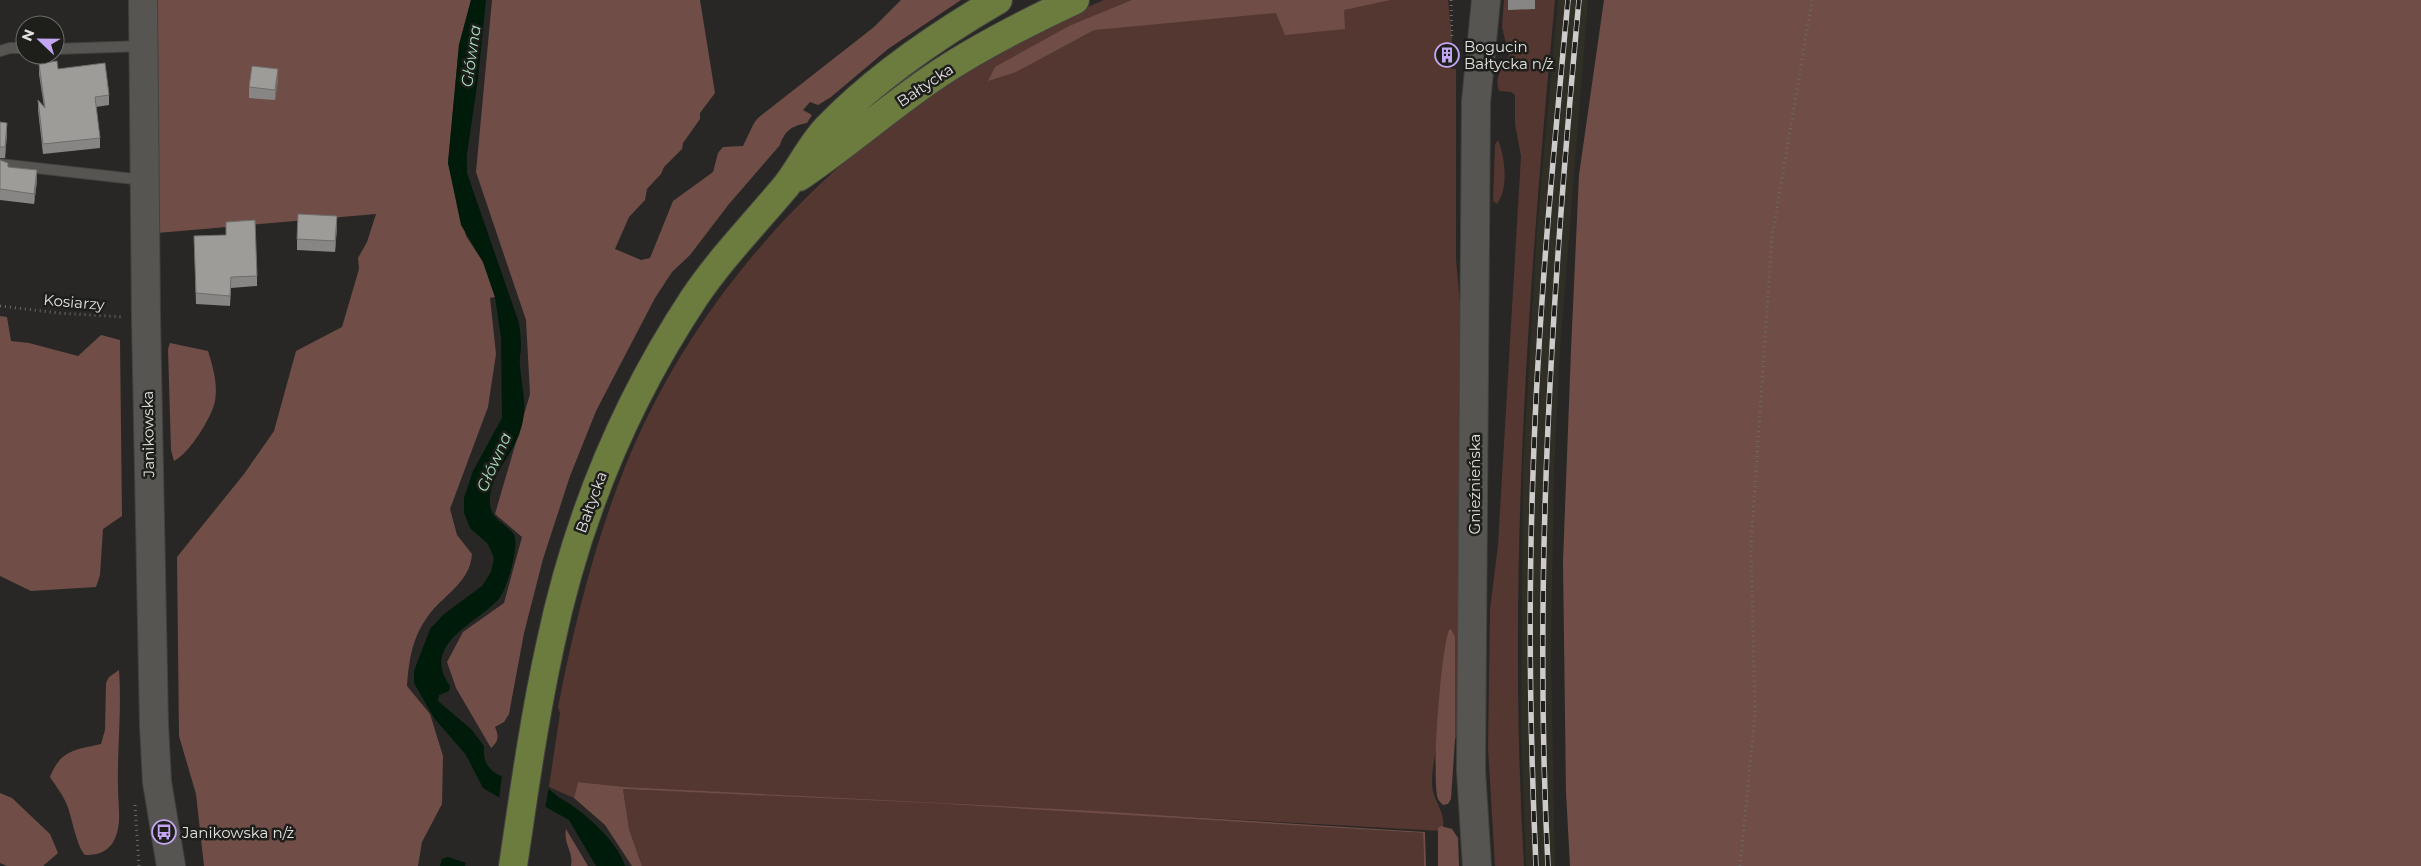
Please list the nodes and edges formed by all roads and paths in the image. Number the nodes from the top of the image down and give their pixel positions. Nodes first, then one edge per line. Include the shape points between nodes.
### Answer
1 (143, 0) edge
2 (998, 0) edge
3 (1075, 0) edge
4 (1450, 0) edge
5 (1470, 0) edge
6 (1486, 0) edge
7 (1812, 0) edge
8 (1452, 38) dead end
9 (143, 46) junction
10 (15, 48) edge
11 (65, 48) edge
12 (0, 51) edge
13 (1476, 102) junction
14 (0, 164) edge
15 (146, 180) junction
16 (785, 186) junction
17 (0, 306) edge
18 (146, 318) junction
19 (171, 866) edge
20 (514, 866) edge
21 (1477, 866) edge
22 (1740, 866) edge

1 - 9 street, Janikowska
2 - 16 main road, Bałtycka via 938,37 862,96 826,128
3 - 16 main road, Bałtycka via 987,45 932,78 841,149
4 - 8 path
5 - 13 street, Gnieźnieńska
6 - 13 street, Gnieźnieńska
7 - 22 path via 1772,238 1751,542 1755,716
9 - 11 lane
9 - 15 street, Janikowska
10 - 12 lane
13 - 21 street, Gnieźnieńska via 1471,771
14 - 15 lane
15 - 18 street, Janikowska
16 - 20 main road, Bałtycka via 695,297 647,376 613,445 584,519 559,606 542,682
17 - 18 path, Kosiarzy
18 - 19 street, Janikowska via 155,757

